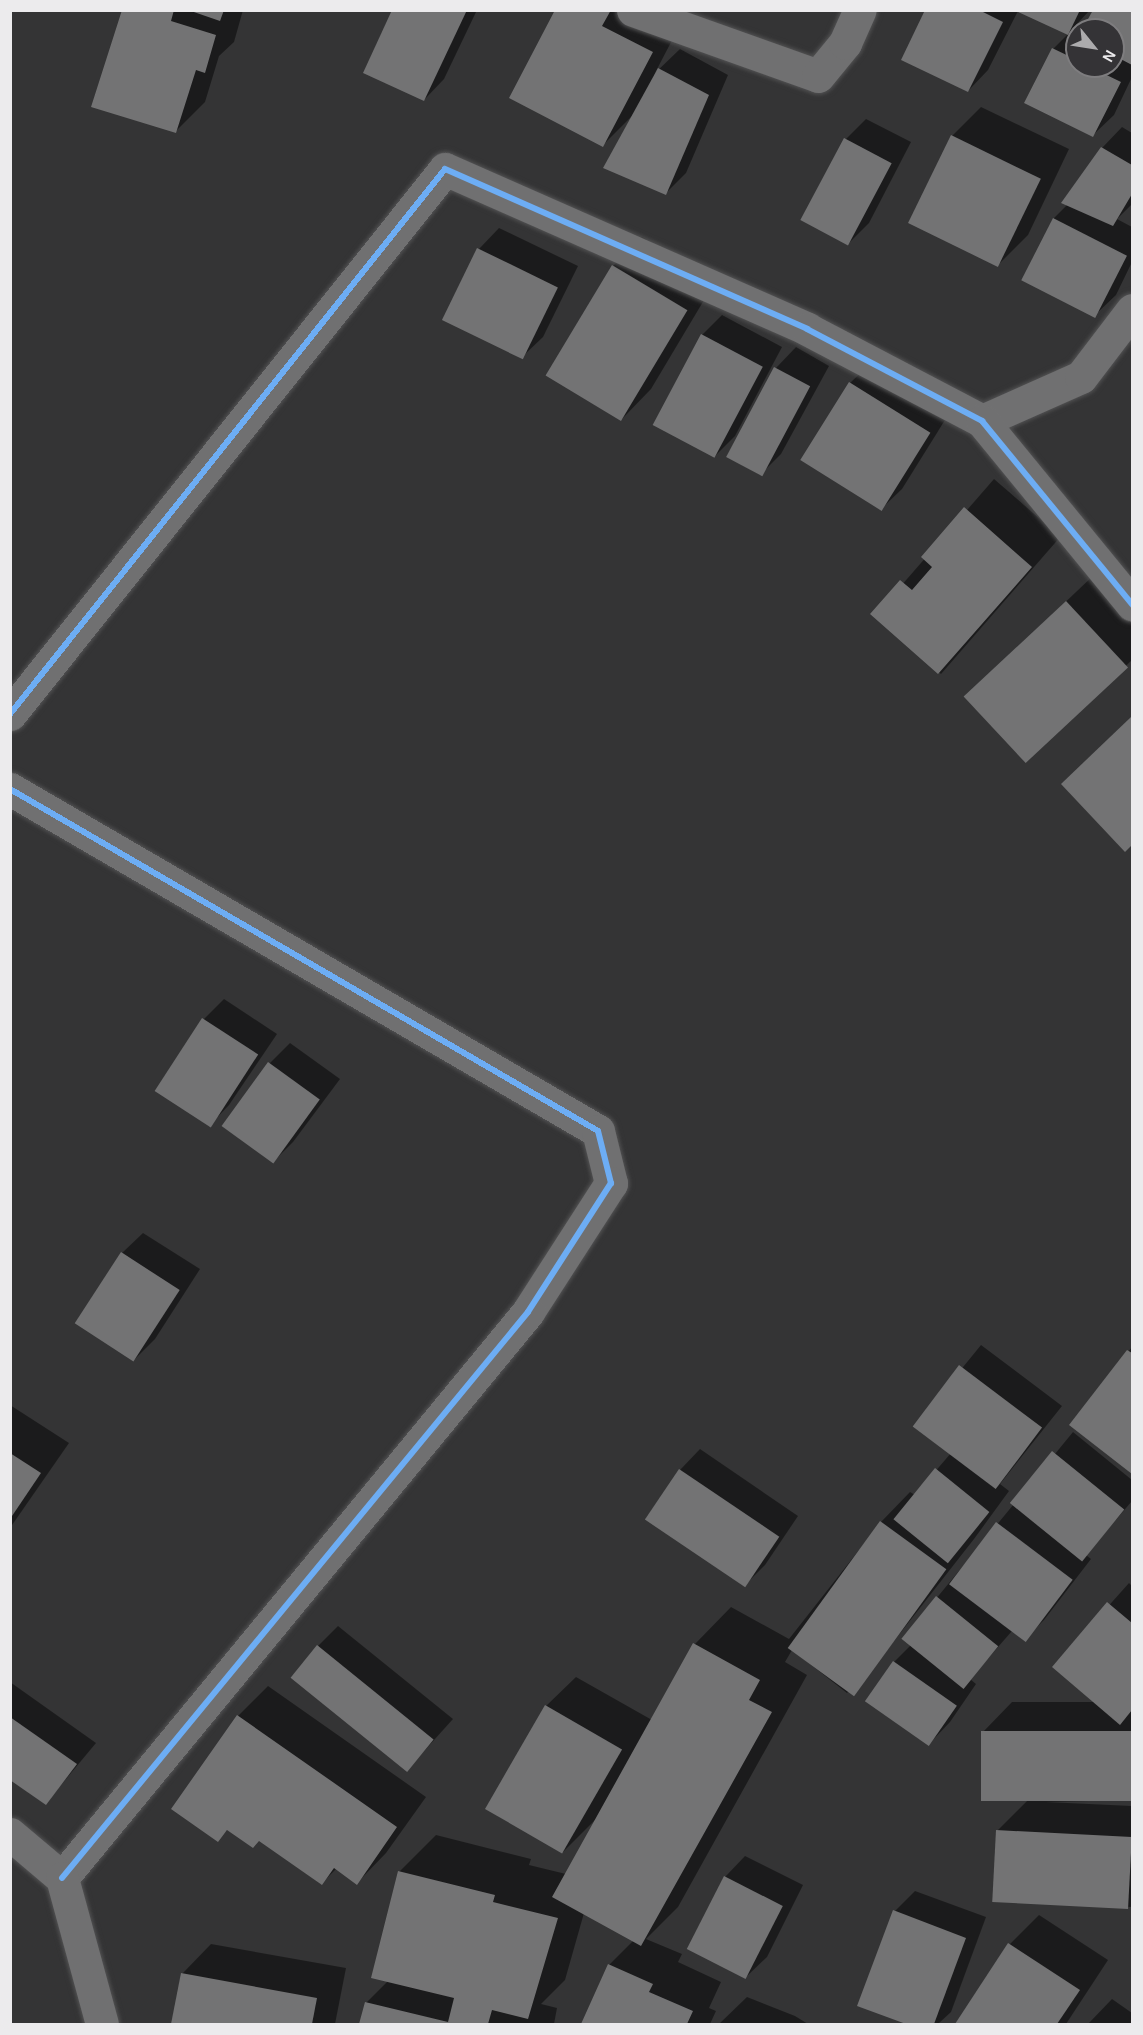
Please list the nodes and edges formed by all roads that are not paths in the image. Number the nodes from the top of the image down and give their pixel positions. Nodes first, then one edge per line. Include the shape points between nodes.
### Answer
1 (633, 10) edge
2 (860, 10) edge
3 (1132, 310) edge
4 (982, 421) junction
5 (1132, 604) edge
6 (10, 714) edge
7 (10, 789) edge
8 (10, 1834) edge
9 (62, 1878) junction
10 (102, 2025) edge

1 - 2 street via 818,76 846,43
3 - 4 street via 1081,377
4 - 5 street
4 - 6 street via 807,329 446,169
7 - 9 street via 598,1131 611,1184 528,1312
8 - 9 street
9 - 10 street

